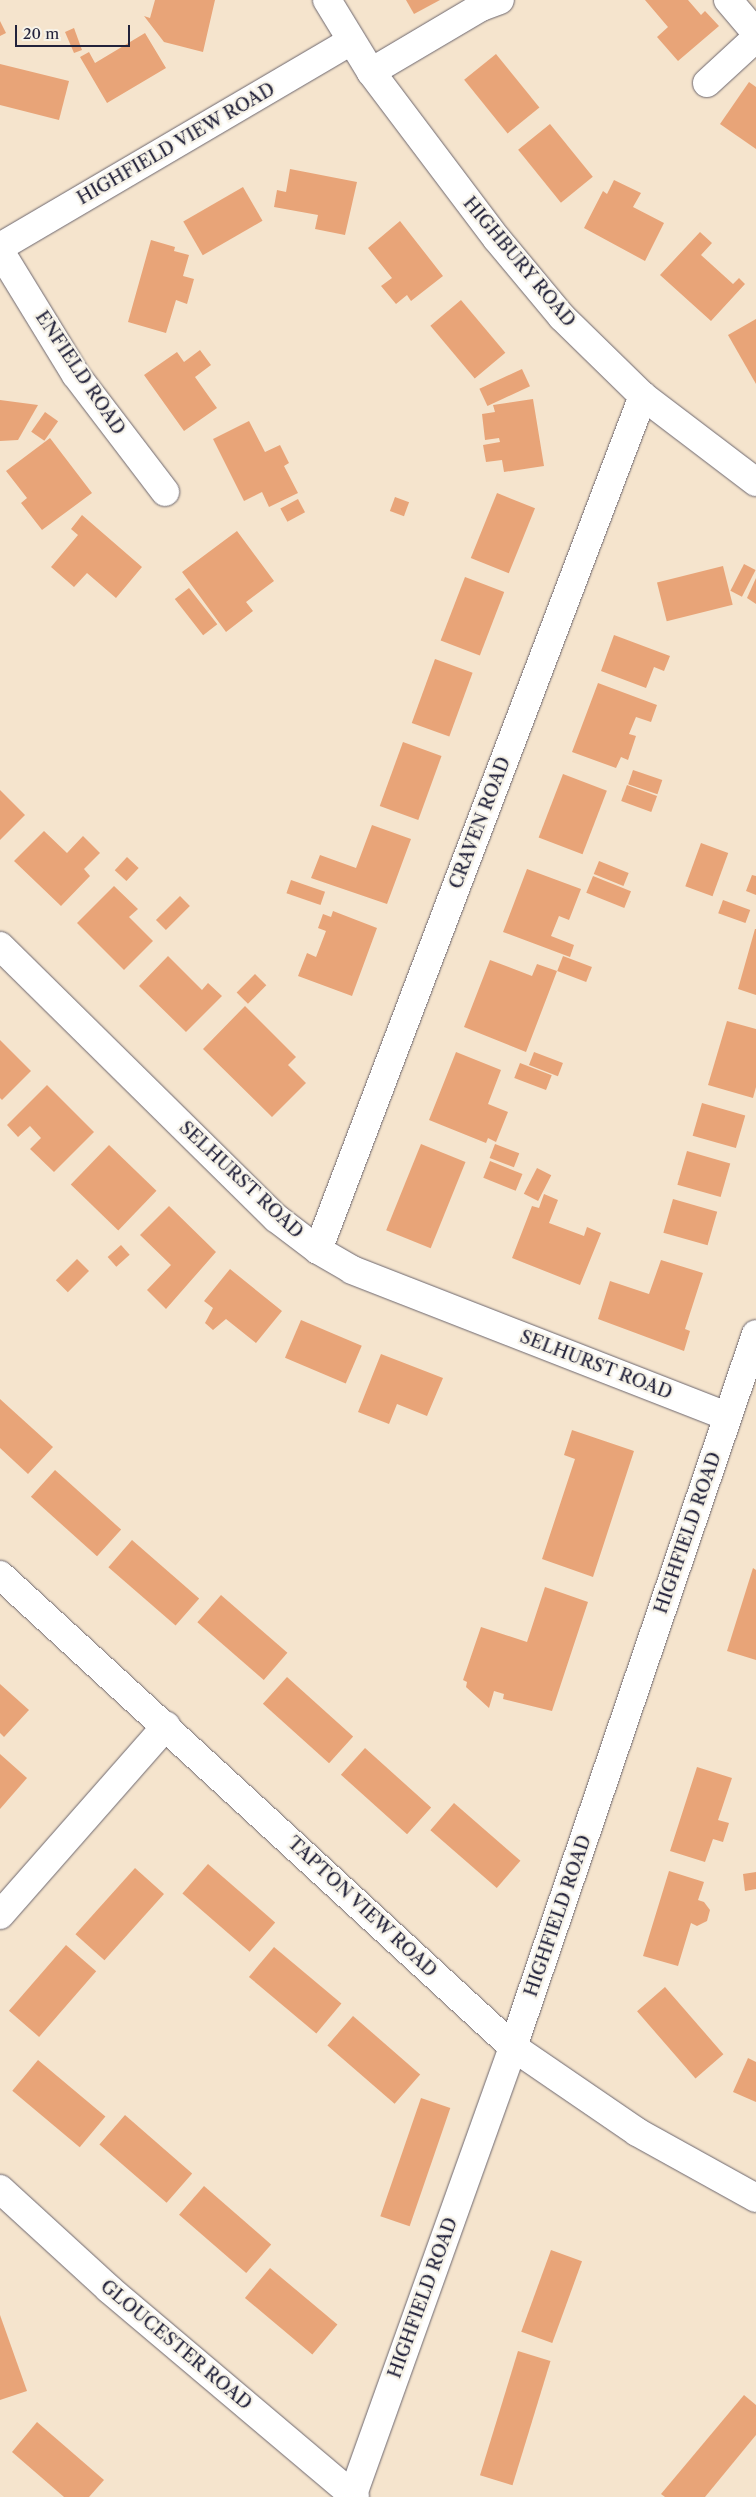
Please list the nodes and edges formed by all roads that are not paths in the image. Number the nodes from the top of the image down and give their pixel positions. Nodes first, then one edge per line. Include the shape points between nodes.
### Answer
1 (327, 0) edge
2 (500, 0) edge
3 (728, 0) edge
4 (756, 33) edge
5 (756, 38) edge
6 (351, 41) junction
7 (371, 72) junction
8 (707, 83) dead end
9 (0, 249) edge
10 (643, 396) junction
11 (756, 482) edge
12 (165, 492) dead end
13 (0, 946) edge
14 (318, 1250) junction
15 (756, 1334) edge
16 (727, 1416) junction
17 (0, 1575) edge
18 (166, 1726) junction
19 (0, 1915) edge
20 (513, 2047) junction
21 (0, 2189) edge
22 (756, 2198) edge
23 (353, 2496) edge

1 - 6 street, HIGHBURY ROAD
2 - 7 street via 473,12
3 - 4 street
5 - 8 street
6 - 7 street, HIGHBURY ROAD
6 - 9 street, HIGHFIELD VIEW ROAD
7 - 10 street, HIGHBURY ROAD via 497,239 556,310
9 - 12 street, ENFIELD ROAD via 76,375
10 - 11 street, HIGHBURY ROAD
10 - 14 street, CRAVEN ROAD
13 - 14 street, SELHURST ROAD via 276,1218
14 - 16 street, SELHURST ROAD via 352,1270
15 - 16 street, HIGHFIELD ROAD
16 - 20 street, HIGHFIELD ROAD
17 - 18 street, TAPTON VIEW ROAD
18 - 19 street
18 - 20 street, TAPTON VIEW ROAD
20 - 22 street, TAPTON VIEW ROAD via 637,2132
20 - 23 street, HIGHFIELD ROAD
21 - 23 street, GLOUCESTER ROAD via 109,2289

